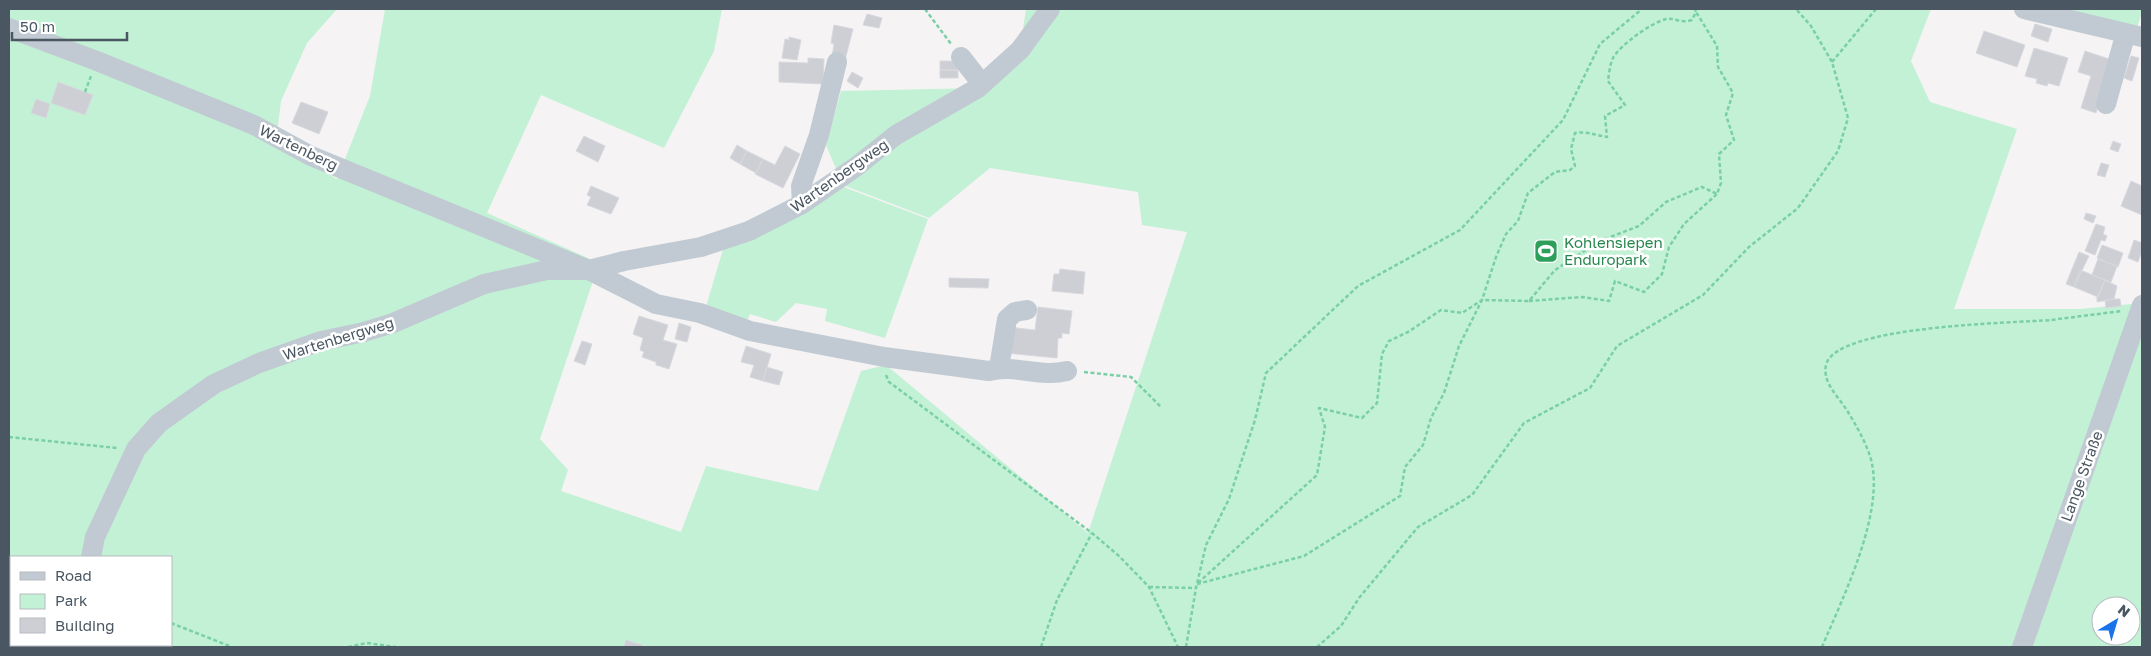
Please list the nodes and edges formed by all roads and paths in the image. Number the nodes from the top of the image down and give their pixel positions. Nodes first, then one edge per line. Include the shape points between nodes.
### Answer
1 (925, 9) edge
2 (1050, 9) edge
3 (1642, 9) edge
4 (1796, 9) edge
5 (1876, 9) edge
6 (2024, 9) edge
7 (1696, 10) edge
8 (2060, 26) dead end
9 (9, 28) edge
10 (2133, 40) edge
11 (956, 51) joint
12 (2142, 51) edge
13 (837, 62) dead end
14 (1832, 62) junction
15 (982, 84) junction
16 (2106, 104) dead end
17 (1717, 194) junction
18 (802, 204) junction
19 (589, 270) junction
20 (1482, 300) junction
21 (1529, 301) junction
22 (2142, 307) edge
23 (1027, 310) dead end
24 (884, 356) junction
25 (999, 368) junction
26 (1067, 371) joint
27 (1161, 407) dead end
28 (9, 437) edge
29 (136, 449) junction
30 (1092, 533) junction
31 (91, 556) edge
32 (1197, 584) junction
33 (1149, 587) junction
34 (1196, 588) junction
35 (172, 624) edge
36 (232, 647) edge
37 (348, 647) edge
38 (396, 647) edge
39 (1041, 647) edge
40 (1178, 647) edge
41 (1186, 647) edge
42 (1318, 647) edge
43 (1822, 647) edge
44 (2022, 647) edge

1 - 11 path
2 - 15 street, Wartenbergweg via 1020,50
3 - 32 path via 1600,44 1563,120 1460,230 1358,286 1266,373 1255,420 1232,490 1206,545
4 - 14 path via 1811,26
5 - 14 path
6 - 10 street
7 - 17 path via 1717,46 1718,67 1733,93 1726,115 1734,140 1719,154 1721,183
7 - 20 path via 1692,20 1682,23 1668,18 1645,28 1612,58 1608,81 1625,105 1605,116 1607,137 1586,131 1575,133 1571,149 1575,166 1554,172 1528,193 1518,221 1506,234 1496,257
8 - 10 street
9 - 19 street, Wartenberg via 245,121 311,156
10 - 12 street
10 - 16 street
11 - 15 street
13 - 18 street via 819,134 801,186
14 - 42 path via 1848,118 1838,151 1798,208 1748,247 1703,295 1617,346 1590,388 1524,423 1472,495 1418,527 1359,598 1342,626
15 - 18 street, Wartenbergweg via 896,135
17 - 21 path via 1702,187 1666,202 1639,226 1600,241 1555,270
17 - 21 path via 1684,224 1669,247 1662,274 1644,292 1615,281 1609,301 1583,297
18 - 19 street, Wartenbergweg via 749,232 701,247
19 - 24 street, Wartenbergweg via 656,304 700,313 750,331
19 - 29 street, Wartenbergweg via 547,270 484,284 393,323 321,341 259,363 214,384 159,423
20 - 21 path
20 - 32 path via 1458,346 1423,445 1405,467 1400,496 1304,556
20 - 32 path via 1462,313 1441,310 1389,341 1382,354 1377,403 1362,418 1319,408 1325,427 1317,475
22 - 43 path via 2050,320 1911,331 1864,341 1830,357 1826,363 1826,376 1866,447 1874,485 1865,537
22 - 44 street, Lange Straße
23 - 25 street via 1014,312 1007,319
24 - 25 street, Wartenbergweg via 989,371
24 - 30 path via 882,368 889,382
25 - 26 street, Wartenbergweg via 1053,374
26 - 27 path via 1131,377
28 - 29 path
29 - 31 street, Wartenbergweg via 95,537
30 - 33 path
30 - 39 path via 1057,600
32 - 34 path
33 - 34 path
33 - 40 path
34 - 41 path
35 - 36 path
37 - 38 path via 366,643

